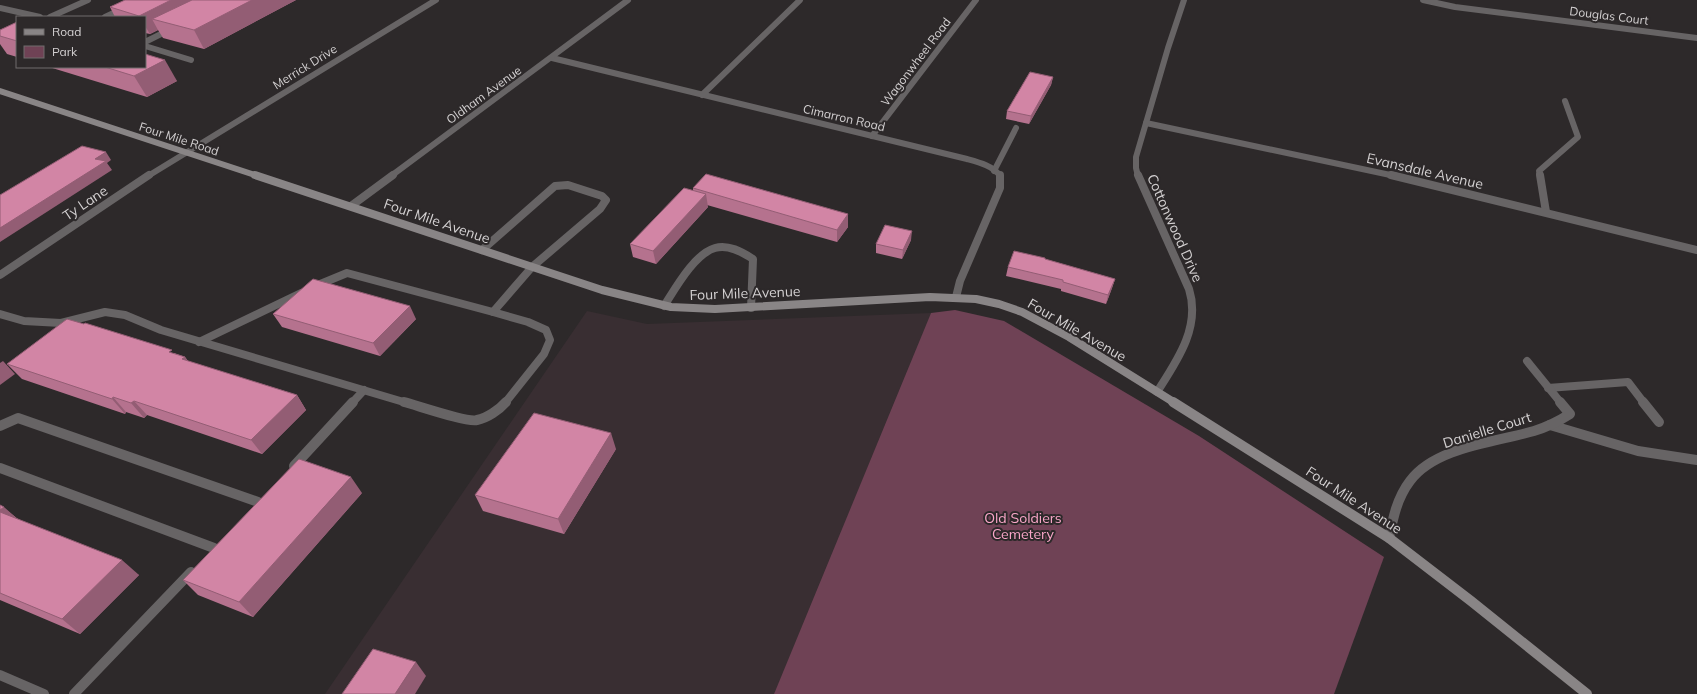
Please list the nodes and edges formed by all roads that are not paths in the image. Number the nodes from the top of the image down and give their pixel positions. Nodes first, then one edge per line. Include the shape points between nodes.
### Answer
1 (88, 0) edge
2 (141, 0) edge
3 (436, 0) edge
4 (628, 0) edge
5 (800, 0) edge
6 (976, 0) edge
7 (1184, 0) edge
8 (1423, 0) edge
9 (0, 8) edge
10 (36, 16) edge
11 (52, 16) edge
12 (107, 16) edge
13 (177, 26) edge
14 (1697, 38) edge
15 (146, 42) edge
16 (146, 46) edge
17 (552, 58) junction
18 (192, 60) dead end
19 (0, 91) edge
20 (702, 95) junction
21 (1565, 101) dead end
22 (1146, 123) junction
23 (1016, 128) dead end
24 (872, 136) junction
25 (186, 153) junction
26 (994, 171) junction
27 (351, 206) junction
28 (1546, 212) junction
29 (482, 250) junction
30 (1697, 250) edge
31 (532, 267) junction
32 (0, 275) edge
33 (956, 297) junction
34 (664, 306) junction
35 (751, 308) junction
36 (493, 312) junction
37 (0, 314) edge
38 (199, 342) junction
39 (1527, 361) dead end
40 (1548, 388) junction
41 (364, 390) junction
42 (1157, 392) junction
43 (1659, 422) dead end
44 (1550, 425) junction
45 (0, 426) edge
46 (1697, 460) edge
47 (0, 468) edge
48 (285, 475) edge
49 (258, 502) edge
50 (1389, 538) junction
51 (214, 548) edge
52 (198, 566) edge
53 (0, 674) edge
54 (44, 694) edge
55 (74, 694) edge
56 (1586, 694) edge

1 - 11 street
2 - 12 street
3 - 25 street, Merrick Drive
4 - 17 street, Oldham Avenue
5 - 20 street
6 - 24 street, Wagonwheel Road via 896,108
7 - 22 street, Cottonwood Drive
8 - 14 street, Douglas Court via 1455,7
9 - 10 street
13 - 15 street
16 - 18 street
17 - 20 street, Cimarron Road
17 - 27 street, Oldham Avenue
19 - 25 street, Four Mile Road
20 - 24 street, Cimarron Road
21 - 28 street via 1578,137 1539,171
22 - 28 street, Evansdale Avenue via 1318,158
22 - 42 street, Cottonwood Drive via 1136,157 1136,168 1149,203 1189,289 1193,304 1190,330
23 - 26 street
24 - 26 street, Cimarron Road via 978,163
25 - 27 street, Four Mile Road
25 - 32 street, Ty Lane via 132,186
26 - 33 street via 999,174 1000,188
27 - 29 street, Four Mile Avenue
28 - 30 street, Evansdale Avenue
29 - 31 street, Four Mile Avenue
29 - 31 street via 555,186 568,185 602,196 606,200 600,209
31 - 34 street, Four Mile Avenue via 602,290
31 - 36 street
33 - 35 street, Four Mile Avenue
33 - 42 street, Four Mile Avenue via 976,298 1022,312 1069,337
34 - 35 street, Four Mile Avenue via 692,309
34 - 35 street via 693,264 713,248 725,247 742,252 753,259
36 - 38 street via 347,273 325,281
36 - 41 street via 546,330 550,340 544,354 500,409 476,421
37 - 38 street via 24,321 61,323 105,312 125,315
38 - 41 street
39 - 40 street, Danielle Court
40 - 43 street via 1628,382
40 - 44 street, Danielle Court via 1570,414
41 - 48 street
42 - 50 street, Four Mile Avenue
44 - 46 street via 1638,452
44 - 50 street, Danielle Court via 1454,454 1432,463 1415,474 1405,488 1394,514
45 - 49 street via 18,418
47 - 51 street
50 - 56 street, Four Mile Avenue
52 - 55 street
53 - 54 street

